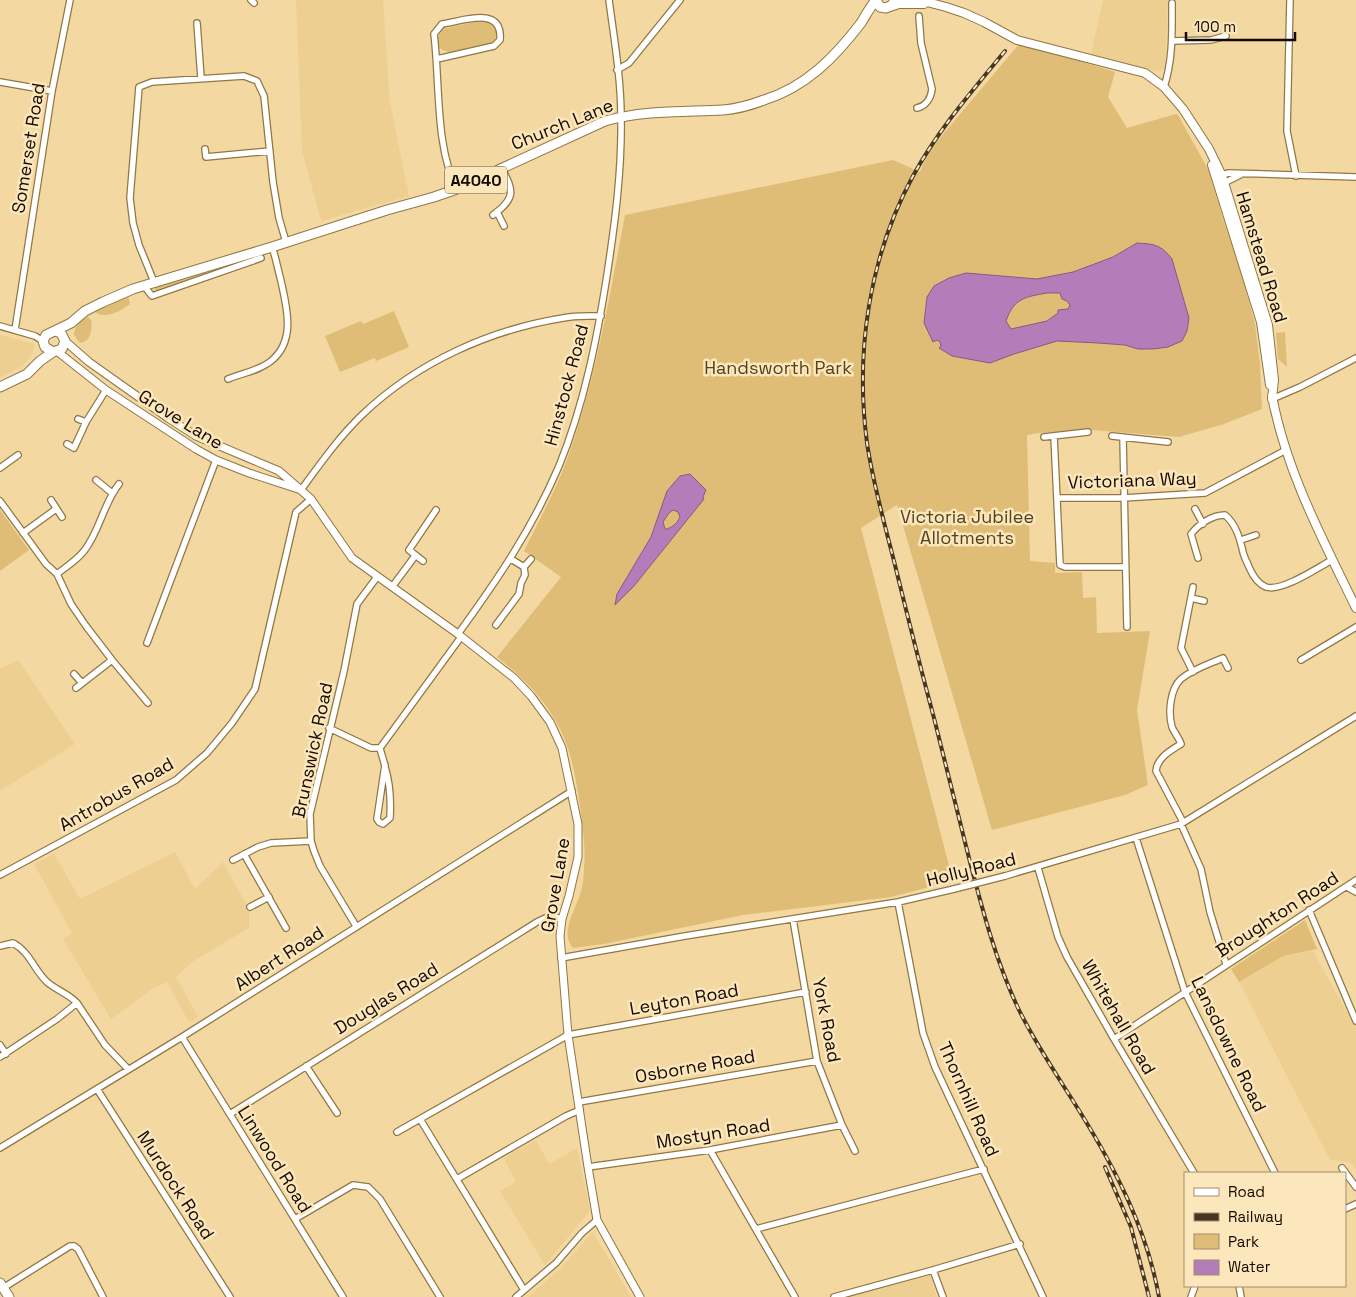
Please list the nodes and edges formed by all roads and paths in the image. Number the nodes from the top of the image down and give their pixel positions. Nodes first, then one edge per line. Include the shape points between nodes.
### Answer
1 (70, 0) edge
2 (609, 0) edge
3 (680, 0) edge
4 (876, 0) edge
5 (919, 0) edge
6 (1290, 0) edge
7 (1172, 3) dead end
8 (932, 4) junction
9 (889, 5) edge
10 (919, 16) dead end
11 (862, 22) junction
12 (197, 23) dead end
13 (1226, 36) dead end
14 (1172, 41) junction
15 (438, 59) junction
16 (617, 70) junction
17 (201, 78) junction
18 (0, 82) edge
19 (1164, 87) junction
20 (52, 90) junction
21 (917, 108) dead end
22 (621, 116) junction
23 (1196, 131) junction
24 (205, 149) dead end
25 (270, 151) junction
26 (501, 167) junction
27 (1221, 175) junction
28 (1240, 175) junction
29 (1296, 176) junction
30 (1356, 177) edge
31 (1220, 185) junction
32 (457, 189) junction
33 (504, 226) dead end
34 (286, 242) junction
35 (272, 247) junction
36 (261, 258) dead end
37 (154, 282) junction
38 (144, 286) junction
39 (601, 316) junction
40 (71, 323) junction
41 (0, 326) edge
42 (15, 330) junction
43 (52, 331) junction
44 (65, 339) junction
45 (41, 340) junction
46 (55, 352) junction
47 (1356, 358) edge
48 (40, 361) junction
49 (228, 379) dead end
50 (0, 386) edge
51 (106, 390) junction
52 (1272, 399) junction
53 (78, 419) dead end
54 (86, 422) junction
55 (1088, 432) dead end
56 (1054, 436) junction
57 (1112, 436) dead end
58 (1044, 437) dead end
59 (1123, 437) junction
60 (1168, 442) dead end
61 (67, 444) dead end
62 (1286, 450) junction
63 (18, 455) dead end
64 (216, 460) junction
65 (0, 468) edge
66 (96, 480) dead end
67 (118, 484) dead end
68 (301, 490) junction
69 (112, 493) junction
70 (1058, 498) junction
71 (1123, 498) junction
72 (311, 499) junction
73 (51, 500) dead end
74 (0, 501) edge
75 (56, 509) junction
76 (1195, 509) dead end
77 (436, 510) dead end
78 (62, 518) dead end
79 (1203, 524) junction
80 (23, 533) junction
81 (1256, 535) dead end
82 (1241, 540) junction
83 (415, 556) junction
84 (1198, 558) dead end
85 (511, 559) junction
86 (531, 559) dead end
87 (1332, 560) junction
88 (423, 561) dead end
89 (1125, 567) junction
90 (524, 568) junction
91 (57, 574) junction
92 (378, 577) junction
93 (392, 587) junction
94 (1193, 587) dead end
95 (1191, 598) junction
96 (1204, 600) dead end
97 (1356, 608) edge
98 (496, 625) dead end
99 (1356, 626) edge
100 (1126, 627) dead end
101 (460, 636) junction
102 (147, 643) dead end
103 (112, 660) junction
104 (1302, 660) dead end
105 (1228, 668) dead end
106 (1193, 672) junction
107 (74, 674) dead end
108 (82, 684) junction
109 (76, 688) dead end
110 (148, 704) dead end
111 (1356, 716) edge
112 (329, 728) junction
113 (380, 748) junction
114 (385, 765) junction
115 (572, 791) junction
116 (1182, 823) junction
117 (1136, 838) junction
118 (311, 841) junction
119 (244, 854) junction
120 (233, 860) dead end
121 (1038, 868) junction
122 (0, 875) edge
123 (1356, 880) edge
124 (1347, 887) junction
125 (1356, 892) edge
126 (269, 897) junction
127 (898, 902) junction
128 (250, 907) dead end
129 (1309, 910) junction
130 (562, 919) junction
131 (793, 919) junction
132 (356, 926) junction
133 (286, 928) dead end
134 (0, 946) edge
135 (561, 958) junction
136 (1226, 964) junction
137 (806, 992) junction
138 (1185, 992) junction
139 (77, 1003) junction
140 (1356, 1020) edge
141 (568, 1035) junction
142 (182, 1037) junction
143 (1114, 1039) junction
144 (0, 1045) edge
145 (3, 1055) edge
146 (817, 1061) junction
147 (306, 1066) junction
148 (128, 1069) junction
149 (97, 1089) junction
150 (579, 1102) junction
151 (580, 1110) junction
152 (337, 1113) dead end
153 (230, 1114) junction
154 (420, 1119) junction
155 (842, 1125) junction
156 (397, 1132) dead end
157 (0, 1148) edge
158 (710, 1150) junction
159 (855, 1151) dead end
160 (588, 1167) junction
161 (984, 1168) junction
162 (1342, 1168) dead end
163 (1193, 1172) edge
164 (1275, 1172) edge
165 (1345, 1172) edge
166 (1346, 1173) edge
167 (457, 1179) junction
168 (1356, 1187) edge
169 (295, 1220) junction
170 (597, 1220) junction
171 (756, 1229) junction
172 (1020, 1244) junction
173 (933, 1270) junction
174 (2, 1285) edge
175 (524, 1290) junction
176 (9, 1297) edge
177 (103, 1297) edge
178 (230, 1297) edge
179 (343, 1297) edge
180 (440, 1297) edge
181 (516, 1297) edge
182 (640, 1297) edge
183 (794, 1297) edge
184 (834, 1297) edge
185 (943, 1297) edge
186 (1043, 1297) edge

1 - 20 street, Somerset Road
2 - 16 street, Hinstock Road
3 - 16 street via 629,63
4 - 9 main road via 878,5
4 - 11 main road, Church Lane / A4040
5 - 8 main road, Hamstead Road
6 - 29 street via 1287,131
7 - 14 street
8 - 9 main road, Hamstead Road
8 - 19 main road, Hamstead Road via 964,13 1017,40 1145,73
9 - 11 main road, Church Lane / A4040
10 - 21 street via 932,95 927,103
11 - 22 main road, Church Lane / A4040 via 816,73 777,96 726,110
12 - 17 street
13 - 14 street via 1211,40
14 - 19 street via 1170,70
15 - 15 street via 434,34 442,24 487,17 496,21 501,30 500,40 494,46
15 - 32 street via 443,149
16 - 22 street, Hinstock Road
17 - 25 street via 244,76 257,81 264,96
17 - 37 street via 152,82 139,88 130,198 139,245
18 - 20 street
19 - 23 main road, Hamstead Road
20 - 42 street, Somerset Road
22 - 26 main road, Church Lane / A4040
22 - 39 street, Hinstock Road via 616,213
23 - 27 main road, Hamstead Road
23 - 31 main road, Hamstead Road
24 - 25 street via 206,156 214,157
25 - 34 street via 279,218
26 - 32 main road, Church Lane / A4040
26 - 33 street via 512,193 508,203 495,214
27 - 28 street
27 - 31 main road, Hamstead Road
28 - 29 street
28 - 31 street
29 - 30 street
31 - 52 main road, Hamstead Road via 1268,325 1274,380
32 - 34 main road, Church Lane / A4040
34 - 35 main road, Church Lane / A4040
35 - 37 main road, Church Lane / A4040
35 - 49 street via 289,321 286,338 271,361
36 - 38 street via 152,296
37 - 38 main road, Church Lane / A4040
38 - 40 main road, Church Lane / A4040 via 84,311
39 - 68 street via 564,317 501,332 429,364 363,414
39 - 85 street, Hinstock Road via 586,383 559,465
40 - 43 main road, Church Lane / A4040
40 - 44 main road, Church Lane / A4040
41 - 42 street
42 - 45 street
43 - 44 main road via 61,333
43 - 45 main road
44 - 46 main road via 64,347
44 - 68 street, Grove Lane via 90,362 196,436 279,471
45 - 46 main road via 46,349
45 - 48 main road
46 - 48 main road
46 - 51 street, Grove Lane
47 - 52 street
48 - 50 main road via 27,374
51 - 54 street
51 - 64 street, Grove Lane
52 - 62 main road, Hamstead Road
53 - 54 street
54 - 61 street via 74,448
55 - 56 street
56 - 58 street
56 - 70 street
57 - 59 street
59 - 60 street
59 - 71 street
62 - 71 street, Victoriana Way via 1205,493
62 - 87 main road, Hamstead Road
63 - 65 street
64 - 68 street, Grove Lane
64 - 102 street
66 - 69 street
67 - 69 street
68 - 72 street, Grove Lane
69 - 91 street via 95,534 84,551
70 - 71 street, Victoriana Way
70 - 89 street via 1060,565
71 - 89 street
72 - 92 street, Grove Lane via 352,558
72 - 122 street, Antrobus Road via 296,512 255,689 214,745 176,780
73 - 75 street
74 - 80 street
75 - 78 street
75 - 80 street
76 - 79 street
77 - 83 street via 409,550
79 - 82 street via 1225,515
79 - 84 street via 1191,534
80 - 91 street
81 - 82 street
82 - 87 street via 1251,572 1265,587 1284,585
83 - 88 street
83 - 93 street
85 - 90 street
85 - 101 street, Hinstock Road
86 - 90 street
87 - 97 main road, Hamstead Road
89 - 100 street
90 - 98 street via 526,575 519,594
91 - 103 street via 71,604
92 - 93 street, Grove Lane
92 - 112 street, Brunswick Road via 357,604
93 - 101 street, Grove Lane
94 - 95 street
95 - 96 street
95 - 106 street via 1181,648
99 - 104 street
101 - 113 street, Hinstock Road
101 - 115 street, Grove Lane via 514,678 540,707 562,748
103 - 108 street
103 - 110 street
105 - 106 street via 1223,658
106 - 116 street via 1174,687 1172,728 1181,744 1156,766
107 - 108 street
108 - 109 street
111 - 116 street, Holly Road
112 - 113 street via 371,748
112 - 118 street, Brunswick Road via 310,814
113 - 114 street
114 - 114 street via 391,810 390,818 383,824 377,818
115 - 130 street, Grove Lane via 579,842
115 - 132 street, Albert Road
116 - 117 street, Holly Road
116 - 136 street via 1201,869
117 - 121 street, Holly Road
117 - 138 street, Lansdowne Road
118 - 119 street via 271,843
118 - 132 street, Brunswick Road via 320,866
119 - 120 street
119 - 126 street
121 - 127 street, Holly Road, bridge
121 - 143 street, Whitehall Road via 1058,937
123 - 124 street, Broughton Road
124 - 125 street
124 - 129 street, Broughton Road
126 - 128 street
126 - 133 street
127 - 131 street, Holly Road
127 - 161 street, Thornhill Road via 924,1033 935,1067
129 - 136 street, Broughton Road
129 - 140 street
130 - 135 street, Grove Lane
130 - 147 street, Douglas Road via 550,916 537,922
131 - 135 street, Holly Road
131 - 137 street, York Road
132 - 142 street, Albert Road
134 - 139 street via 13,942 22,948 48,983
135 - 141 street, Grove Lane
136 - 138 street, Broughton Road
137 - 141 street, Leyton Road
137 - 146 street, York Road
138 - 143 street, Broughton Road
138 - 164 street, Lansdowne Road
139 - 145 street
139 - 148 street via 105,1045
141 - 150 street, Grove Lane
141 - 154 street, Leyton Road
142 - 148 street, Albert Road
142 - 153 street, Linwood Road
143 - 163 street, Whitehall Road
144 - 145 street
146 - 150 street, Osborne Road
146 - 155 street, York Road
147 - 152 street
147 - 153 street, Douglas Road
148 - 149 street, Albert Road
149 - 157 street, Albert Road
149 - 178 street, Murdock Road
150 - 151 street, Grove Lane
151 - 160 street, Grove Lane
151 - 167 street
153 - 169 street, Linwood Road
154 - 156 street, Leyton Road
154 - 167 street
155 - 158 street, Mostyn Road
155 - 159 street, York Road
158 - 160 street, Mostyn Road
158 - 171 street
160 - 170 street, Grove Lane
161 - 171 street
161 - 172 street, Thornhill Road
162 - 165 street
166 - 168 street
167 - 175 street
169 - 179 street, Linwood Road
169 - 180 street via 353,1185 368,1187 380,1199
170 - 175 street via 556,1263
170 - 182 street, Grove Lane
171 - 183 street
172 - 173 street
172 - 186 street, Thornhill Road
173 - 184 street
173 - 185 street
174 - 176 main road
174 - 177 street via 74,1246
175 - 181 street

